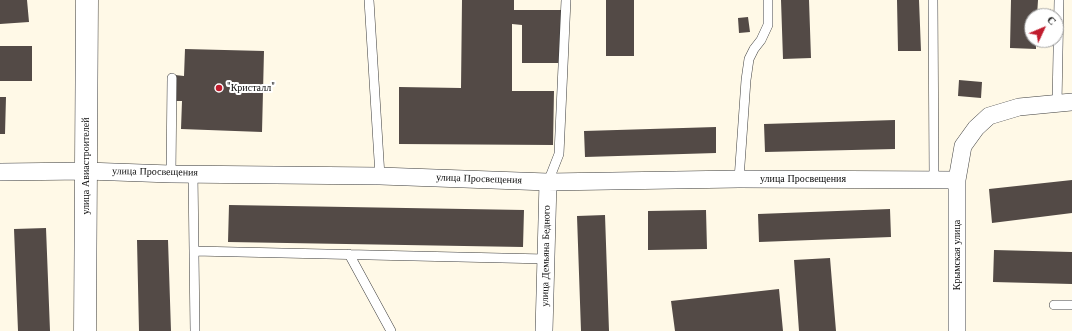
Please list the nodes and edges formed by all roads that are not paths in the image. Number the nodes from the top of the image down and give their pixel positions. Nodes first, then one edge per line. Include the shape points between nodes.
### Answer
1 (86, 0) edge
2 (369, 0) edge
3 (566, 0) edge
4 (768, 0) edge
5 (933, 0) edge
6 (1059, 0) edge
7 (172, 78) dead end
8 (1065, 103) edge
9 (86, 171) junction
10 (0, 172) edge
11 (193, 173) junction
12 (171, 174) junction
13 (380, 176) junction
14 (739, 179) junction
15 (934, 180) junction
16 (957, 180) junction
17 (548, 182) junction
18 (194, 251) junction
19 (348, 254) junction
20 (546, 258) junction
21 (1054, 305) dead end
22 (1072, 305) edge
23 (85, 331) edge
24 (195, 331) edge
25 (391, 331) edge
26 (544, 331) edge
27 (957, 331) edge

1 - 9 street, улица Авиастроителей
2 - 13 lane
3 - 17 lane via 559,154
4 - 14 lane via 768,26 749,59
5 - 15 lane
6 - 8 lane
7 - 12 lane
8 - 16 street, Крымская улица via 1019,107 989,116 963,146
9 - 10 street, улица Просвещения
9 - 12 street, улица Просвещения
9 - 23 street, улица Авиастроителей
11 - 12 street, улица Просвещения
11 - 13 street, улица Просвещения
11 - 18 lane
13 - 17 street, улица Просвещения
14 - 15 street, улица Просвещения
14 - 17 street, улица Просвещения
15 - 16 street, улица Просвещения
16 - 27 street, Крымская улица
17 - 20 street, улица Демьяна Бедного
18 - 19 lane
18 - 24 lane
19 - 20 lane
19 - 25 lane
20 - 26 street, улица Демьяна Бедного
21 - 22 lane

